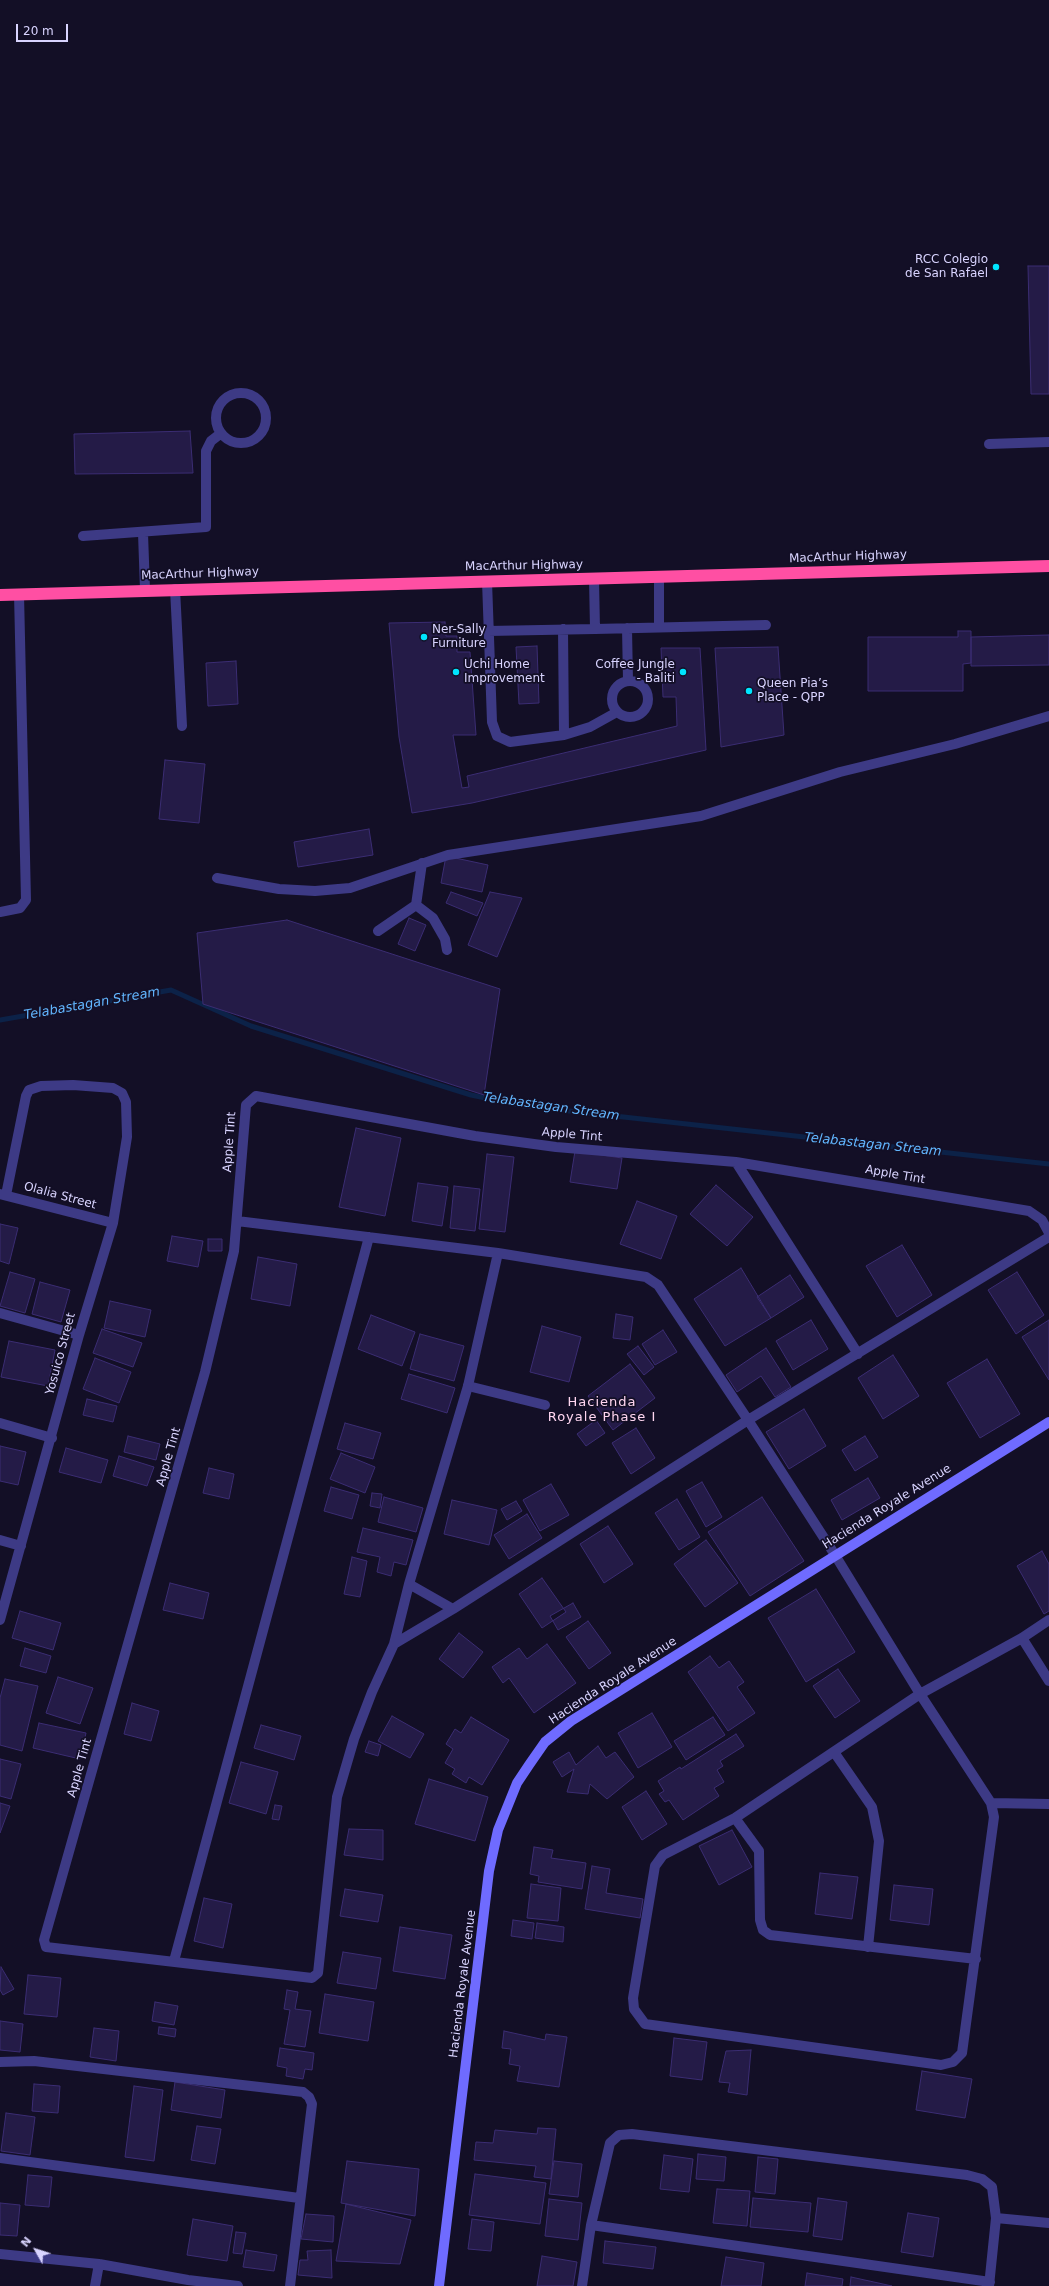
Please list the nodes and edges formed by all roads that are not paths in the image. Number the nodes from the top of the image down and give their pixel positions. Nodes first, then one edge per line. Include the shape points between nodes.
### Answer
1 (220, 434) junction
2 (1049, 442) edge
3 (989, 444) dead end
4 (143, 533) junction
5 (83, 536) dead end
6 (1049, 566) edge
7 (659, 577) junction
8 (594, 579) junction
9 (487, 581) junction
10 (175, 589) junction
11 (145, 590) junction
12 (19, 594) junction
13 (0, 595) edge
14 (766, 624) dead end
15 (659, 627) junction
16 (627, 628) junction
17 (563, 629) junction
18 (595, 629) junction
19 (488, 631) junction
20 (628, 681) junction
21 (617, 712) junction
22 (1049, 716) edge
23 (182, 726) dead end
24 (564, 735) junction
25 (422, 863) junction
26 (217, 878) dead end
27 (416, 905) junction
28 (0, 912) edge
29 (378, 931) dead end
30 (447, 950) dead end
31 (736, 1162) junction
32 (3, 1194) edge
33 (237, 1221) junction
34 (113, 1223) junction
35 (1049, 1233) edge
36 (369, 1236) junction
37 (1049, 1237) edge
38 (498, 1253) junction
39 (0, 1313) edge
40 (79, 1335) junction
41 (858, 1354) junction
42 (468, 1386) junction
43 (544, 1405) dead end
44 (748, 1420) junction
45 (1049, 1422) edge
46 (0, 1423) edge
47 (52, 1438) junction
48 (0, 1540) edge
49 (21, 1546) junction
50 (835, 1555) junction
51 (409, 1584) junction
52 (453, 1609) junction
53 (0, 1620) edge
54 (1049, 1620) edge
55 (1022, 1638) junction
56 (394, 1644) junction
57 (1049, 1681) edge
58 (920, 1694) junction
59 (834, 1752) junction
60 (991, 1803) junction
61 (1049, 1804) edge
62 (736, 1818) junction
63 (868, 1947) junction
64 (976, 1959) junction
65 (174, 1961) junction
66 (0, 2062) edge
67 (0, 2158) edge
68 (299, 2198) junction
69 (996, 2218) junction
70 (1049, 2223) edge
71 (591, 2225) junction
72 (0, 2254) edge
73 (99, 2264) junction
74 (188, 2283) edge
75 (990, 2284) edge
76 (95, 2286) edge
77 (238, 2286) edge
78 (290, 2286) edge
79 (439, 2286) edge
80 (582, 2286) edge

1 - 1 street via 215,418 221,403 227,397 243,393 258,400 263,406 266,422 263,430 254,439 243,444 234,443
1 - 4 street via 211,441 206,451 206,527
2 - 3 street
4 - 5 street
4 - 11 street
6 - 7 highway, MacArthur Highway
7 - 8 highway, MacArthur Highway
7 - 15 street
8 - 9 highway, MacArthur Highway
8 - 18 street
9 - 10 highway, MacArthur Highway
9 - 19 street
10 - 11 highway, MacArthur Highway
10 - 23 street
11 - 12 highway, MacArthur Highway
12 - 13 highway, MacArthur Highway
12 - 28 street via 26,900 20,908
14 - 15 street
15 - 16 street
16 - 18 street
16 - 20 street
17 - 18 street
17 - 19 street
17 - 24 street
19 - 24 street via 492,722 497,736 510,742
20 - 21 street via 618,686 612,696 613,707
20 - 21 street via 634,681 645,688 648,693 648,706 634,717
21 - 24 street via 590,727
22 - 25 street via 955,744 840,772 701,816 448,855
25 - 26 street via 350,888 315,891 279,889
25 - 27 street
27 - 29 street
27 - 30 street via 433,918 445,939
31 - 33 street, Apple Tint via 521,1143 256,1096 246,1105 243,1120
31 - 35 street, Apple Tint via 1029,1211 1042,1220
31 - 41 street
32 - 34 street, Olalia Street
32 - 34 street, Yosuico Street via 29,1090 41,1086 73,1085 113,1088 122,1093 126,1102 127,1137
33 - 36 street
33 - 65 street, Apple Tint via 229,1275 192,1424 44,1940 46,1947 57,1949
34 - 40 street, Yosuico Street
36 - 38 street
36 - 65 street
37 - 41 street
38 - 42 street
38 - 44 street via 646,1277 658,1284
39 - 40 street
40 - 47 street, Yosuico Street
41 - 44 street
42 - 43 street
42 - 51 street
44 - 50 street
44 - 52 street
45 - 50 street, Hacienda Royale Avenue
46 - 47 street
47 - 49 street, Yosuico Street
48 - 49 street
49 - 53 street, Yosuico Street
50 - 58 street
50 - 79 street, Hacienda Royale Avenue via 571,1721 545,1742 517,1783 498,1830 489,1871
51 - 52 street
51 - 56 street
52 - 56 street
54 - 55 street
55 - 57 street
55 - 58 street
56 - 65 street via 354,1739 337,1797 318,1973 312,1978
58 - 59 street
58 - 60 street
59 - 62 street
59 - 63 street via 872,1807 879,1841
60 - 61 street
60 - 64 street via 994,1817
62 - 63 street via 759,1851 760,1920 763,1930 770,1935
62 - 64 street via 662,1855 655,1866 633,1998 634,2009 645,2024 941,2065 953,2062 962,2053
63 - 64 street
66 - 68 street via 34,2061 303,2092 312,2104
67 - 68 street
68 - 78 street
69 - 70 street
69 - 71 street via 992,2187 982,2179 967,2175 619,2134 610,2143
69 - 75 street
71 - 75 street
71 - 80 street
72 - 73 street
73 - 74 street
73 - 76 street
74 - 77 street

